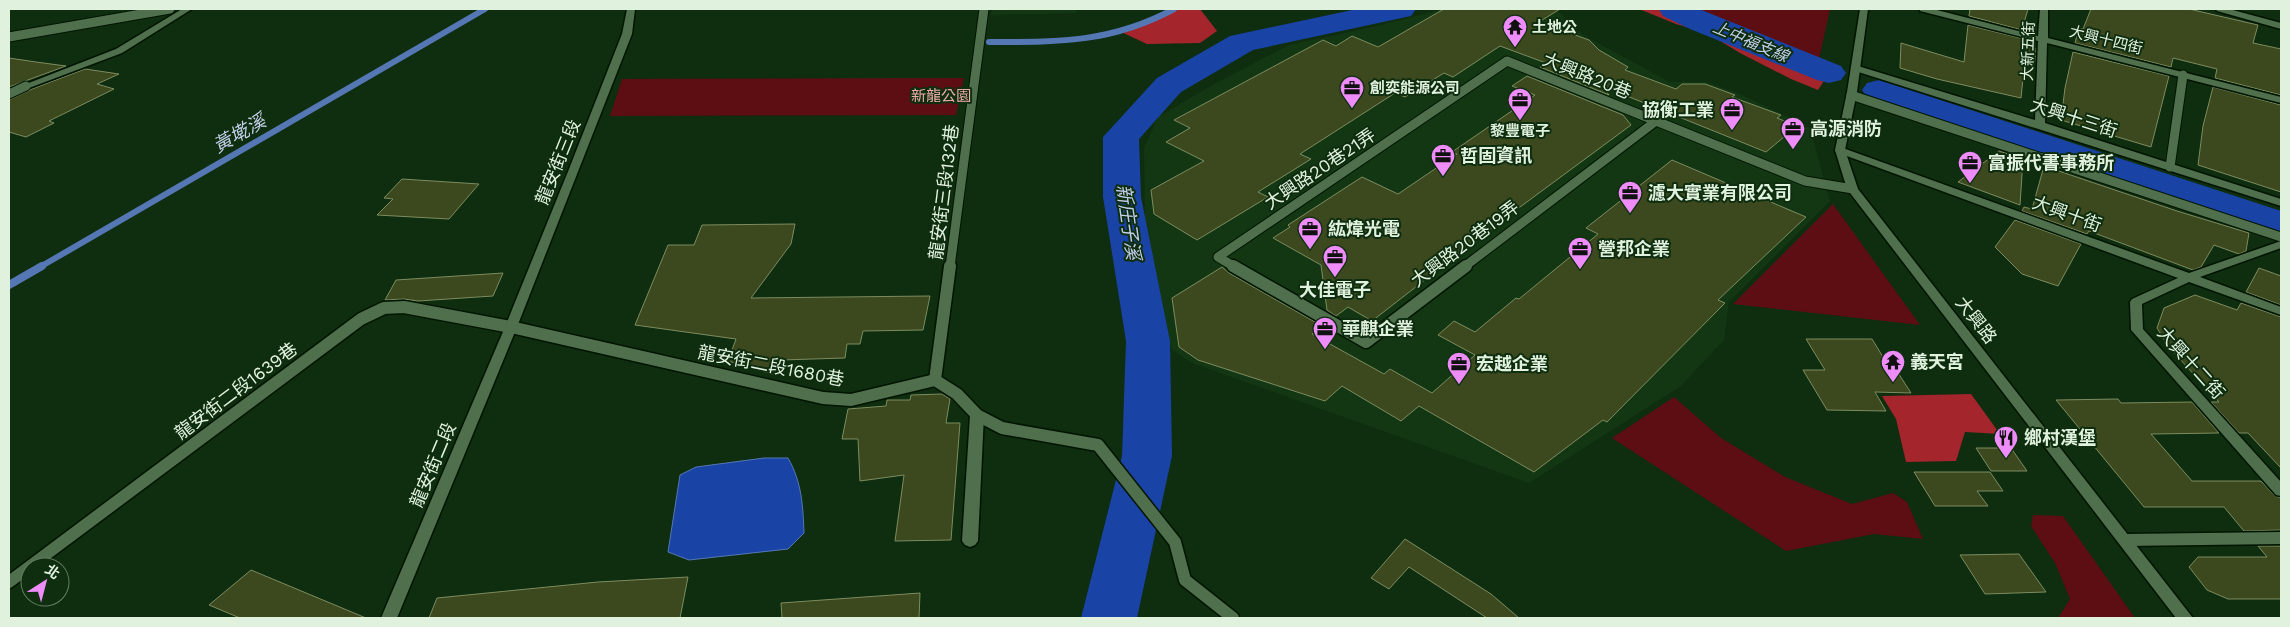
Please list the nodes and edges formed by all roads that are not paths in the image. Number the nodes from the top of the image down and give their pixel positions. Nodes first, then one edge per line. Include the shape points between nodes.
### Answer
1 (170, 9) edge
2 (188, 9) edge
3 (631, 9) edge
4 (984, 9) edge
5 (1864, 9) edge
6 (1923, 9) edge
7 (2044, 9) edge
8 (2220, 9) edge
9 (2281, 26) edge
10 (9, 37) edge
11 (2043, 40) junction
12 (1507, 61) joint
13 (1855, 68) junction
14 (2183, 75) junction
15 (9, 84) edge
16 (26, 86) junction
17 (9, 94) edge
18 (1851, 95) junction
19 (2281, 100) edge
20 (1656, 121) junction
21 (2040, 125) junction
22 (1840, 150) junction
23 (2170, 167) junction
24 (1853, 189) junction
25 (2281, 203) edge
26 (2281, 236) edge
27 (2281, 244) edge
28 (2189, 277) junction
29 (1290, 298) joint
30 (2281, 312) edge
31 (511, 327) junction
32 (936, 380) junction
33 (977, 416) junction
34 (2281, 491) edge
35 (2280, 539) edge
36 (970, 540) dead end
37 (2125, 540) junction
38 (9, 582) edge
39 (389, 618) edge
40 (1233, 618) edge
41 (2185, 618) edge

1 - 10 lane
2 - 16 street via 119,51
3 - 31 street, 龍安街三段 via 627,34
4 - 32 lane, 龍安街三段132巷
5 - 13 street, 大興路
6 - 11 street, 大興十四街
7 - 11 street, 大新五街
8 - 9 street
11 - 14 street, 大興十四街
11 - 21 street, 大新五街
12 - 20 lane, 大興路20巷
12 - 29 lane, 大興路20巷21弄 via 1218,257
13 - 18 street, 大興路
13 - 21 street, 大興十三街
14 - 19 street, 大興十四街
14 - 23 lane
15 - 16 lane
16 - 17 lane
18 - 22 street, 大興路
18 - 26 lane
20 - 24 lane, 大興路20巷 via 1805,181
20 - 29 lane, 大興路20巷19弄 via 1366,342
21 - 23 street, 大興十三街
22 - 24 street, 大興路
22 - 28 street, 大興十街
23 - 25 street, 大興十三街
24 - 37 street, 大興路
27 - 28 street, 大興十二街
28 - 30 street, 大興十街
28 - 34 street, 大興十二街 via 2136,302 2137,330
31 - 32 lane, 龍安街二段1680巷 via 823,398 851,400
31 - 38 lane, 龍安街二段1639巷 via 404,307 384,308 361,319
31 - 39 street, 龍安街二段
32 - 33 lane via 957,394
33 - 36 street
33 - 40 lane via 1002,428 1098,445 1175,542 1185,580
35 - 37 street
37 - 41 street, 大興路

